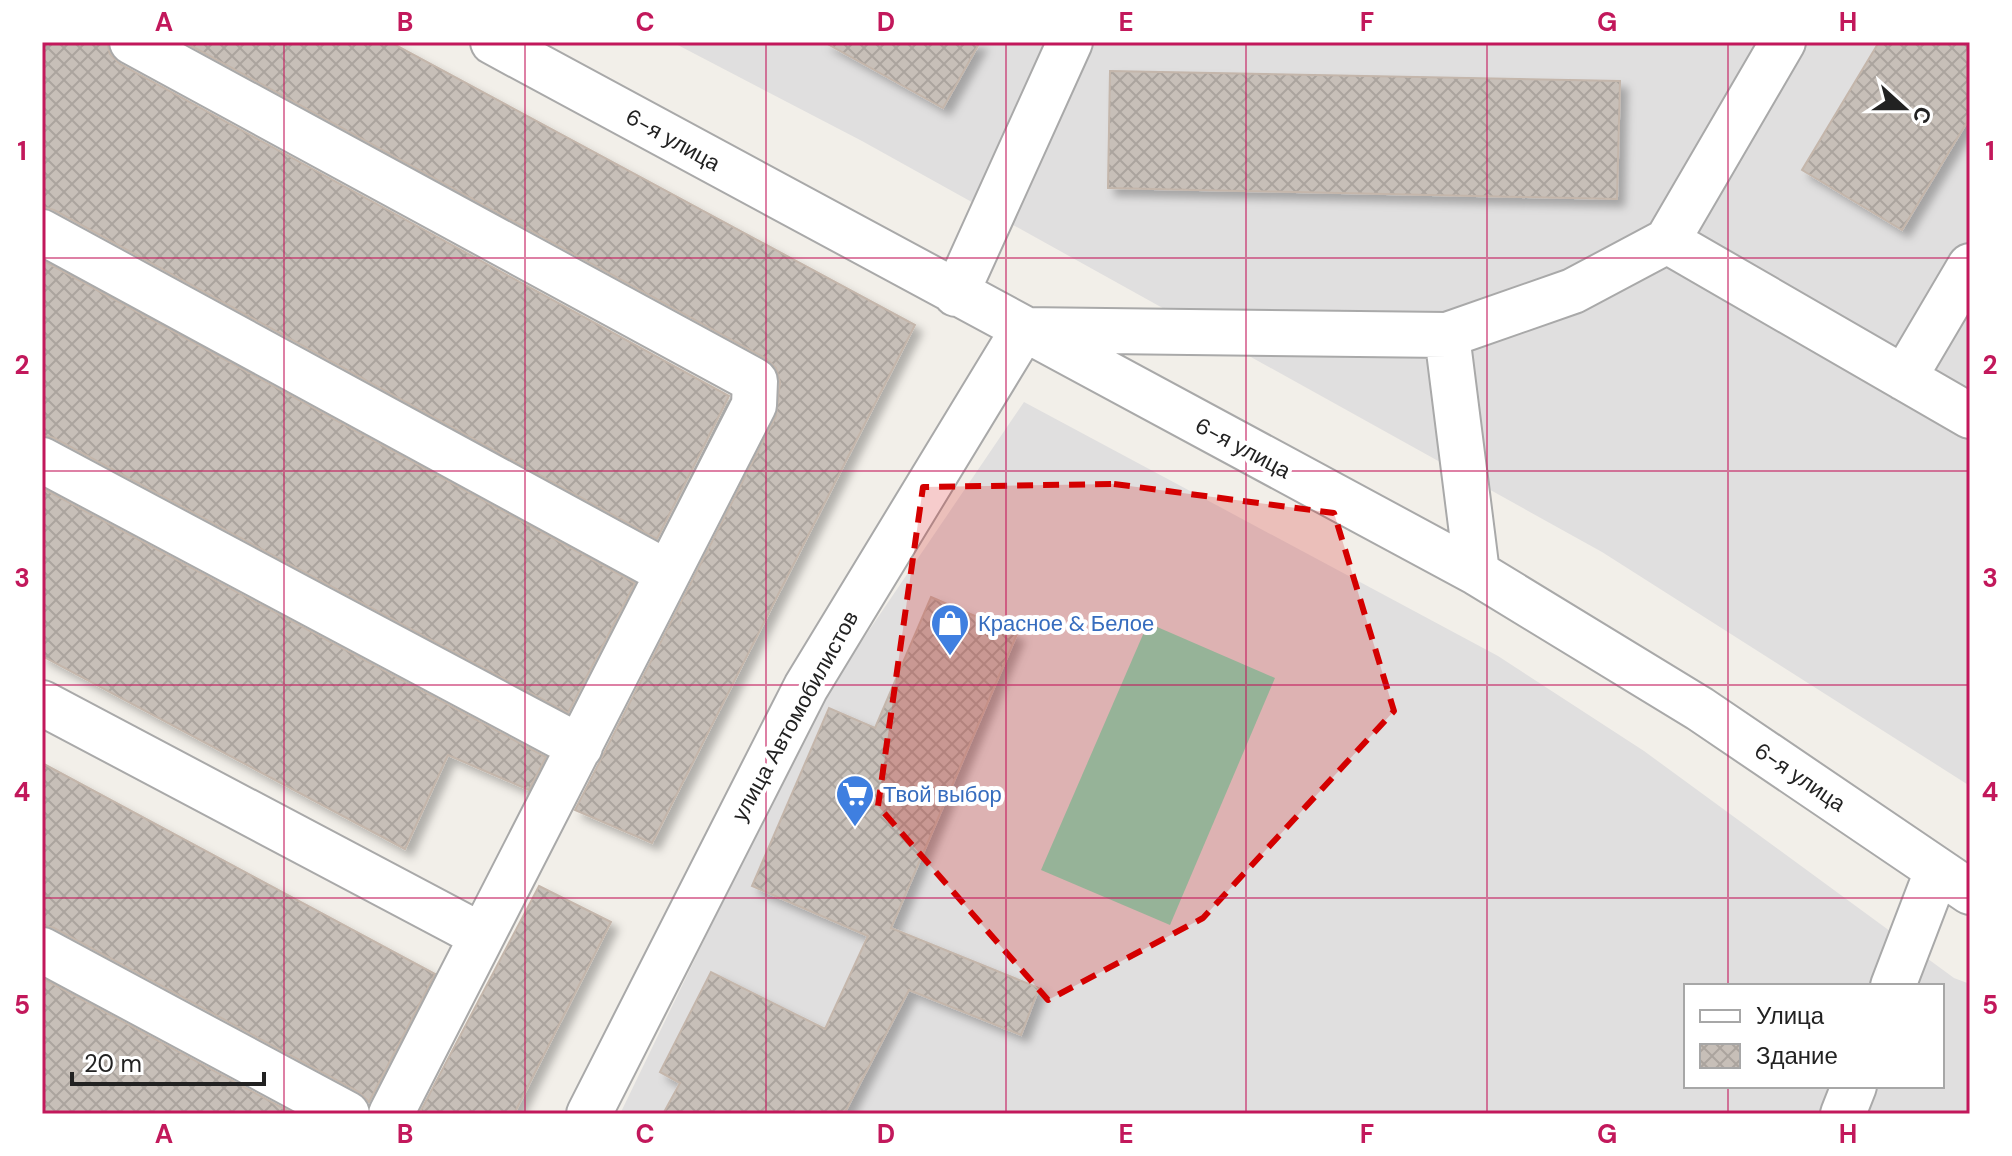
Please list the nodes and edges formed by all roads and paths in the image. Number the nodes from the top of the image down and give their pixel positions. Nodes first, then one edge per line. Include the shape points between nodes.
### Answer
1 (132, 42) edge
2 (493, 42) edge
3 (1070, 42) edge
4 (1783, 42) edge
5 (42, 232) edge
6 (1667, 241) junction
7 (1970, 266) edge
8 (956, 294) junction
9 (1023, 330) junction
10 (1447, 335) junction
11 (1904, 378) junction
12 (1970, 416) edge
13 (42, 460) edge
14 (668, 573) junction
15 (1477, 573) junction
16 (42, 703) edge
17 (580, 747) junction
18 (1954, 881) edge
19 (482, 936) junction
20 (42, 950) edge
21 (1894, 984) edge
22 (1853, 1088) edge
23 (347, 1114) edge
24 (391, 1114) edge
25 (589, 1114) edge
26 (1843, 1114) edge

1 - 14 street via 755,381 754,405
2 - 8 street, 6-я улица
3 - 8 street
4 - 6 street
5 - 14 street
6 - 10 street via 1573,291
6 - 11 street
7 - 11 street
8 - 9 street, 6-я улица
9 - 10 street
9 - 15 street, 6-я улица
9 - 25 street, улица Автомобилистов via 806,687
10 - 15 street
11 - 12 street
13 - 17 street
14 - 17 street
15 - 18 street, 6-я улица via 1700,709
16 - 19 street
17 - 19 street
18 - 21 street
19 - 24 street
20 - 23 street
22 - 26 street

